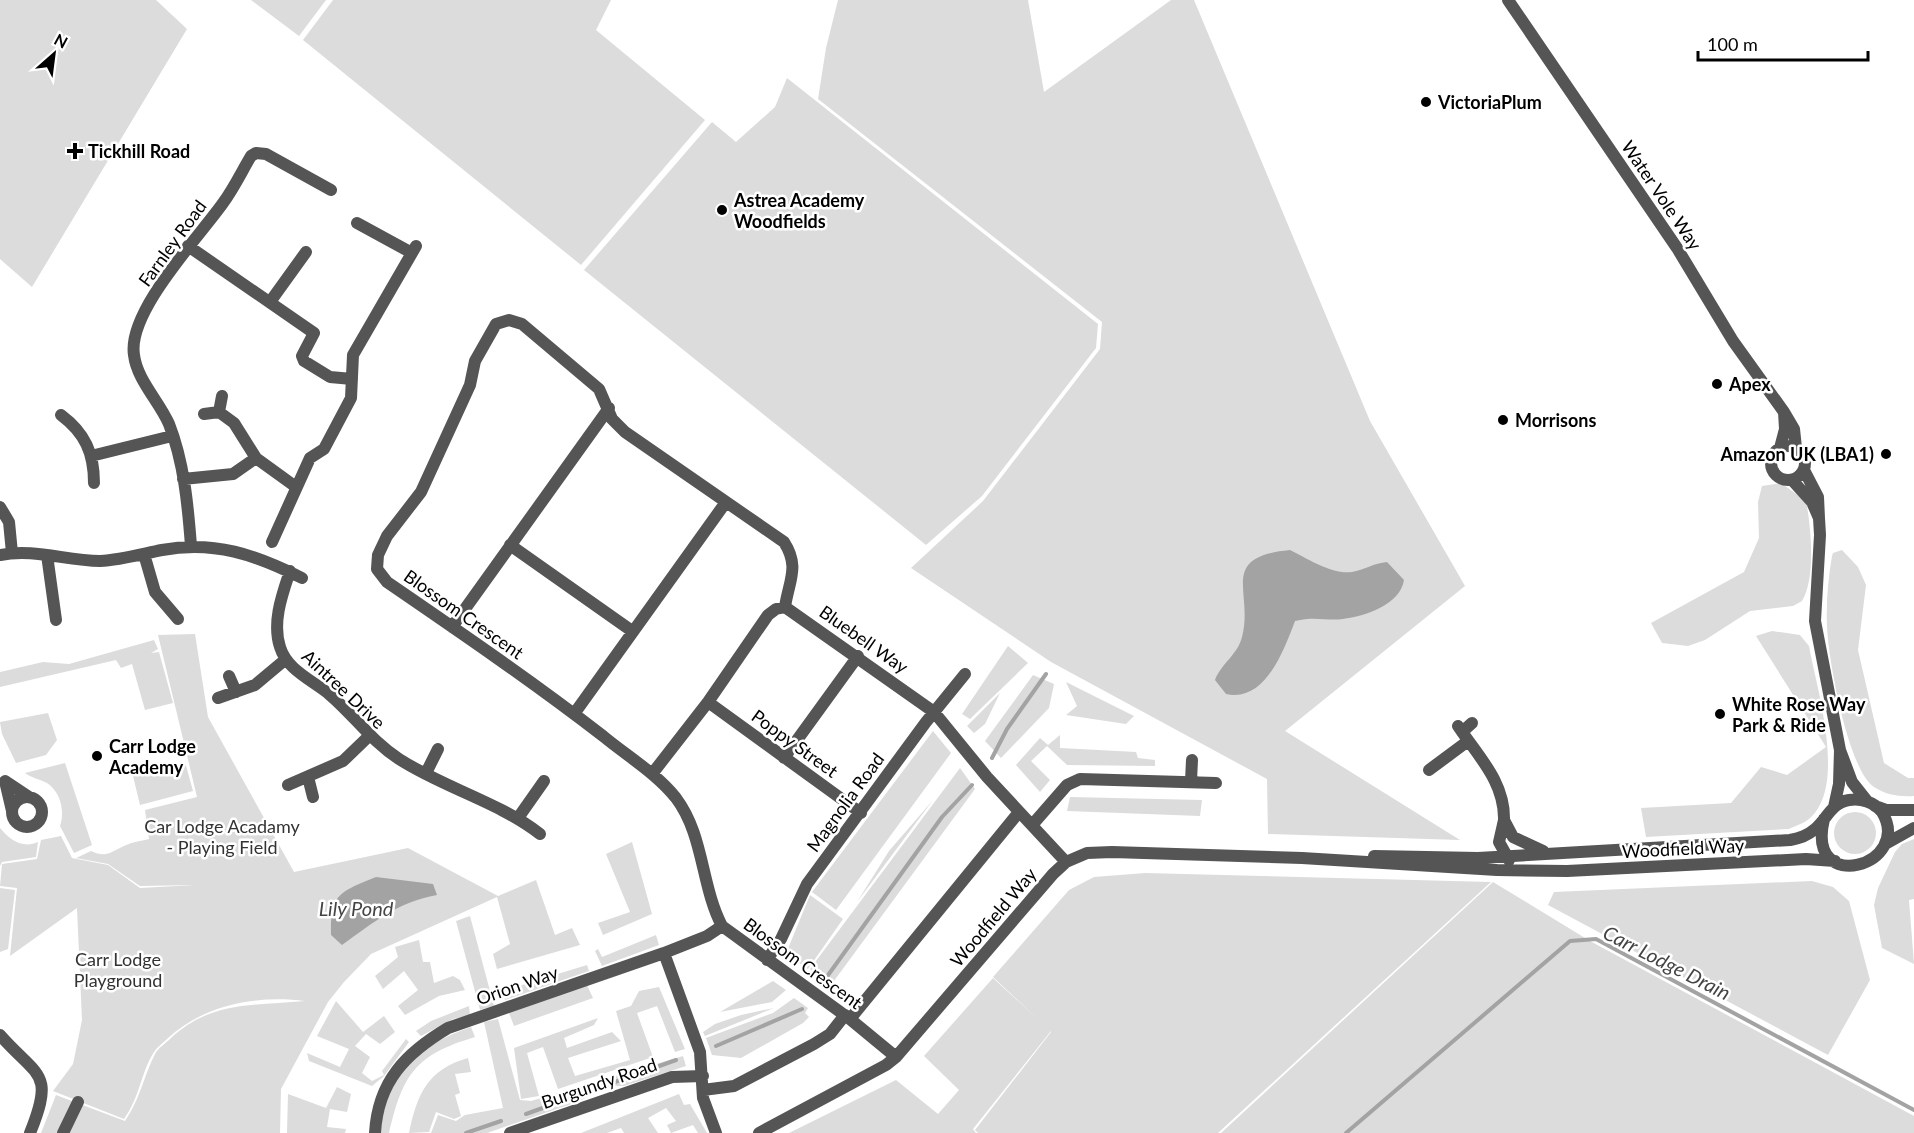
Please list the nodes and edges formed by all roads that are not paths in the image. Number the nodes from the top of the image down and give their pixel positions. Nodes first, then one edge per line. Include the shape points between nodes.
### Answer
1 (1508, 0) edge
2 (331, 190) dead end
3 (357, 223) dead end
4 (188, 246) junction
5 (306, 252) dead end
6 (270, 302) junction
7 (352, 379) junction
8 (222, 396) dead end
9 (609, 408) junction
10 (219, 412) junction
11 (1784, 412) junction
12 (204, 414) dead end
13 (61, 415) dead end
14 (172, 436) junction
15 (1780, 448) junction
16 (1796, 448) junction
17 (91, 456) junction
18 (256, 458) junction
19 (1804, 470) junction
20 (183, 479) junction
21 (1792, 480) junction
22 (93, 483) dead end
23 (296, 487) junction
24 (726, 502) junction
25 (0, 507) edge
26 (1819, 518) junction
27 (272, 542) dead end
28 (510, 545) junction
29 (191, 546) junction
30 (6, 554) edge
31 (144, 554) junction
32 (47, 555) junction
33 (290, 571) junction
34 (302, 578) dead end
35 (785, 607) junction
36 (178, 619) dead end
37 (56, 620) dead end
38 (452, 627) junction
39 (632, 631) junction
40 (858, 656) junction
41 (286, 659) junction
42 (965, 674) dead end
43 (229, 676) dead end
44 (236, 692) junction
45 (218, 698) dead end
46 (708, 702) junction
47 (934, 712) junction
48 (574, 714) junction
49 (1472, 723) dead end
50 (1463, 733) junction
51 (369, 736) junction
52 (438, 749) dead end
53 (1840, 750) junction
54 (784, 758) junction
55 (1192, 760) dead end
56 (1429, 770) dead end
57 (426, 773) junction
58 (652, 774) junction
59 (2, 776) edge
60 (308, 777) junction
61 (544, 781) dead end
62 (1191, 781) junction
63 (1216, 783) dead end
64 (288, 785) dead end
65 (29, 797) junction
66 (313, 797) dead end
67 (1871, 803) junction
68 (1834, 807) junction
69 (1914, 810) edge
70 (12, 811) junction
71 (1018, 812) junction
72 (861, 813) junction
73 (518, 818) junction
74 (1824, 819) junction
75 (1504, 820) junction
76 (1033, 824) junction
77 (1914, 828) edge
78 (540, 834) dead end
79 (1887, 843) junction
80 (1547, 853) junction
81 (1505, 856) junction
82 (1302, 858) junction
83 (1835, 861) junction
84 (1066, 862) junction
85 (1532, 870) junction
86 (722, 926) junction
87 (664, 954) junction
88 (767, 960) junction
89 (847, 1017) junction
90 (0, 1035) edge
91 (896, 1057) junction
92 (703, 1076) junction
93 (703, 1090) junction
94 (78, 1102) dead end
95 (30, 1133) edge
96 (63, 1133) edge
97 (375, 1133) edge
98 (510, 1133) edge
99 (716, 1133) edge
100 (759, 1133) edge

1 - 11 street, Water Vole Way
2 - 4 street, Farnley Road via 266,154 256,153
3 - 7 street via 414,250 353,355
4 - 6 street
4 - 14 street, Farnley Road via 134,340 138,370
5 - 6 street
6 - 7 street via 314,333 302,356 304,361 330,377
7 - 23 street via 351,398 324,449 310,458
8 - 10 street
9 - 24 street, Blossom Crescent via 612,419 625,432
9 - 28 street
9 - 38 street, Blossom Crescent via 599,389 522,324 509,320 496,324 475,362 470,385 426,482 378,555 377,569 387,582
10 - 12 street
10 - 18 street via 234,423
11 - 15 street
11 - 16 street, Water Vole Way via 1794,429
13 - 17 street via 77,427
14 - 17 street
14 - 20 street, Farnley Road
15 - 16 street
15 - 21 street via 1771,458 1772,470 1780,478
16 - 19 street via 1803,456
17 - 22 street
18 - 20 street via 233,474
18 - 23 street
19 - 21 street
19 - 26 street via 1818,497
20 - 29 street, Farnley Road
21 - 26 street via 1812,502
23 - 27 street
24 - 35 street, Blossom Crescent via 784,542 793,556 794,571
24 - 39 street
25 - 30 street via 9,522
26 - 53 street via 1815,621
28 - 38 street
28 - 39 street
29 - 31 street
29 - 33 street via 237,550
30 - 32 street
31 - 32 street via 98,561
31 - 36 street via 155,592
32 - 37 street
33 - 34 street
33 - 41 street, Aintree Drive via 277,634
35 - 40 street, Bluebell Way
35 - 46 street via 768,615
38 - 48 street, Blossom Crescent
39 - 48 street
40 - 47 street, Bluebell Way
40 - 54 street
41 - 44 street via 255,685
41 - 51 street, Aintree Drive via 328,693
42 - 47 street, Magnolia Road
43 - 44 street
44 - 45 street
46 - 54 street, Poppy Street
46 - 58 street
47 - 71 street, Bluebell Way
47 - 72 street, Magnolia Road
48 - 58 street, Blossom Crescent
49 - 50 street
50 - 56 street
50 - 75 street via 1498,785 1504,801
51 - 57 street, Aintree Drive
51 - 60 street via 342,761
52 - 57 street
53 - 67 street via 1852,782
53 - 68 street
54 - 72 street, Poppy Street
55 - 62 street
57 - 73 street, Aintree Drive
58 - 86 street, Blossom Crescent via 675,798 690,822
59 - 65 street
59 - 70 street
60 - 64 street
60 - 66 street
61 - 73 street
62 - 63 street
62 - 76 street via 1080,779 1067,785
65 - 70 street via 18,801
65 - 70 street via 42,808 40,821 30,827 22,825
67 - 68 street via 1845,801
67 - 69 street via 1886,810
67 - 79 street via 1884,815
68 - 74 street
71 - 76 street, Bluebell Way
71 - 89 street
72 - 88 street, Magnolia Road via 807,884
73 - 78 street, Aintree Drive
74 - 80 street, Woodfield Way via 1805,837 1790,840
74 - 83 street via 1823,846
75 - 80 street, Woodfield Way via 1513,837
75 - 81 street via 1498,838
76 - 84 street, Bluebell Way
77 - 79 street
79 - 83 street via 1875,861 1863,867
80 - 81 street, Woodfield Way
81 - 82 street, Woodfield Way
81 - 85 street, Woodfield Way via 1523,869
82 - 84 street, Woodfield Way via 1112,852 1087,853
82 - 85 street, Woodfield Way
83 - 85 street, Woodfield Way
84 - 91 street, Woodfield Way
86 - 87 street, Orion Way
86 - 88 street, Blossom Crescent
87 - 92 street via 700,1052
87 - 97 street, Orion Way via 448,1028 419,1045 382,1094
88 - 89 street, Blossom Crescent
89 - 91 street, Blossom Crescent
89 - 93 street via 830,1034 734,1086
90 - 95 street via 40,1077 43,1095
91 - 100 street, Woodfield Way
92 - 93 street
92 - 98 street, Burgundy Road via 672,1077
93 - 99 street via 706,1112
94 - 96 street

